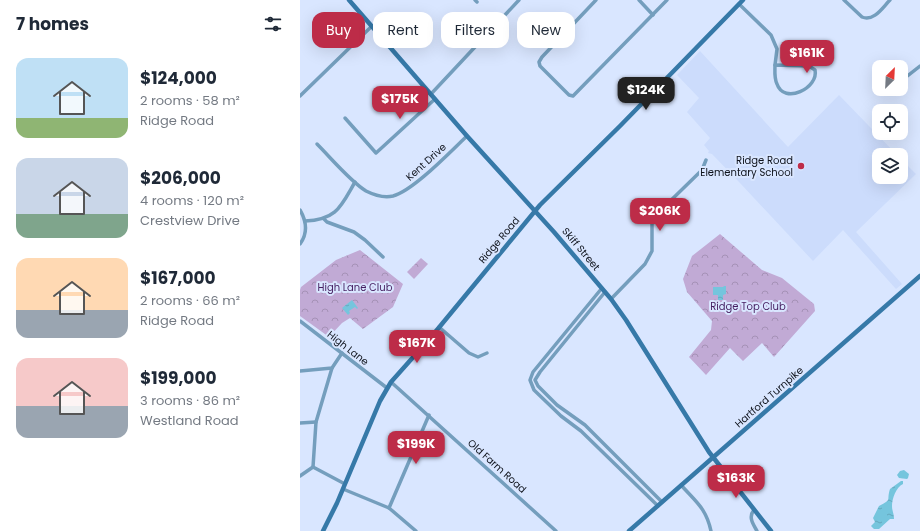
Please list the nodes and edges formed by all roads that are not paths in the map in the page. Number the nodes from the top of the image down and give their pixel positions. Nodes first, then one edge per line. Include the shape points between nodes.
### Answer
1 (349, 0) edge
2 (519, 0) edge
3 (596, 0) edge
4 (639, 0) edge
5 (667, 0) edge
6 (743, 0) edge
7 (844, 0) edge
8 (890, 0) edge
9 (739, 4) junction
10 (653, 14) junction
11 (372, 26) junction
12 (775, 65) junction
13 (919, 68) edge
14 (908, 76) edge
15 (431, 94) junction
16 (300, 96) edge
17 (435, 98) junction
18 (345, 118) dead end
19 (467, 136) junction
20 (317, 144) dead end
21 (706, 160) dead end
22 (355, 182) junction
23 (300, 210) edge
24 (535, 211) junction
25 (324, 219) junction
26 (305, 221) junction
27 (300, 244) edge
28 (383, 257) dead end
29 (920, 276) edge
30 (604, 290) junction
31 (611, 299) junction
32 (300, 321) edge
33 (439, 327) junction
34 (563, 336) junction
35 (566, 339) junction
36 (342, 353) junction
37 (487, 353) dead end
38 (332, 368) junction
39 (300, 371) edge
40 (392, 382) junction
41 (535, 382) junction
42 (531, 383) junction
43 (387, 388) junction
44 (429, 415) junction
45 (316, 422) junction
46 (581, 422) junction
47 (300, 423) edge
48 (577, 426) junction
49 (597, 437) junction
50 (593, 442) junction
51 (714, 458) junction
52 (313, 467) junction
53 (300, 476) edge
54 (681, 485) junction
55 (344, 486) junction
56 (662, 502) junction
57 (658, 506) junction
58 (389, 508) junction
59 (754, 510) junction
60 (322, 531) edge
61 (416, 531) edge
62 (556, 531) edge
63 (629, 531) edge
64 (711, 531) edge
65 (757, 531) edge
66 (770, 531) edge

1 - 11 main road, Skiff Street
2 - 15 street
3 - 10 street via 539,62 569,95 573,96
4 - 10 street
5 - 10 street
6 - 9 main road, Ridge Road
7 - 8 street via 866,18 874,16
9 - 12 street via 771,36 776,48
9 - 24 main road, Ridge Road
11 - 15 main road, Skiff Street
11 - 16 street
12 - 12 street via 810,66 815,70 815,76 802,90 787,94 780,90 776,83
13 - 14 street
15 - 17 main road, Skiff Street
17 - 18 street via 376,153
17 - 19 main road, Skiff Street
19 - 22 street, Kent Drive via 410,187 395,195 373,194
19 - 24 main road, Skiff Street
20 - 22 street, Kent Drive
21 - 31 street via 702,170 652,222 652,251 645,264
22 - 25 street via 335,213
23 - 26 street
24 - 30 main road, Skiff Street
24 - 33 main road, Ridge Road
25 - 26 street
25 - 28 street via 354,232
26 - 27 street via 305,234
29 - 51 main road, Hartford Turnpike
30 - 31 main road, Skiff Street
30 - 34 street
30 - 35 street
31 - 51 main road, Skiff Street
32 - 36 street, High Lane
33 - 37 street via 468,354 478,357
33 - 40 main road, Ridge Road
34 - 35 street
34 - 42 street via 533,372
35 - 41 street
36 - 38 street
36 - 43 street, High Lane
38 - 39 street
38 - 45 street
40 - 43 main road, Ridge Road
40 - 44 street, Old Farm Road
41 - 42 street
41 - 46 street via 557,405
42 - 48 street via 534,390 551,407
43 - 55 main road, Ridge Road
44 - 58 street
44 - 62 street, Old Farm Road
45 - 47 street
45 - 52 street
46 - 48 street
46 - 49 street
48 - 50 street
49 - 50 street
49 - 56 street
50 - 57 street
51 - 54 main road, Hartford Turnpike
51 - 59 main road, Skiff Street
52 - 53 street
52 - 55 street
54 - 56 main road, Hartford Turnpike
54 - 64 street via 706,515
55 - 58 street
55 - 60 main road, Ridge Road
56 - 57 main road, Hartford Turnpike
57 - 63 main road, Hartford Turnpike
58 - 61 street
59 - 65 street via 751,519
59 - 66 main road, Skiff Street

